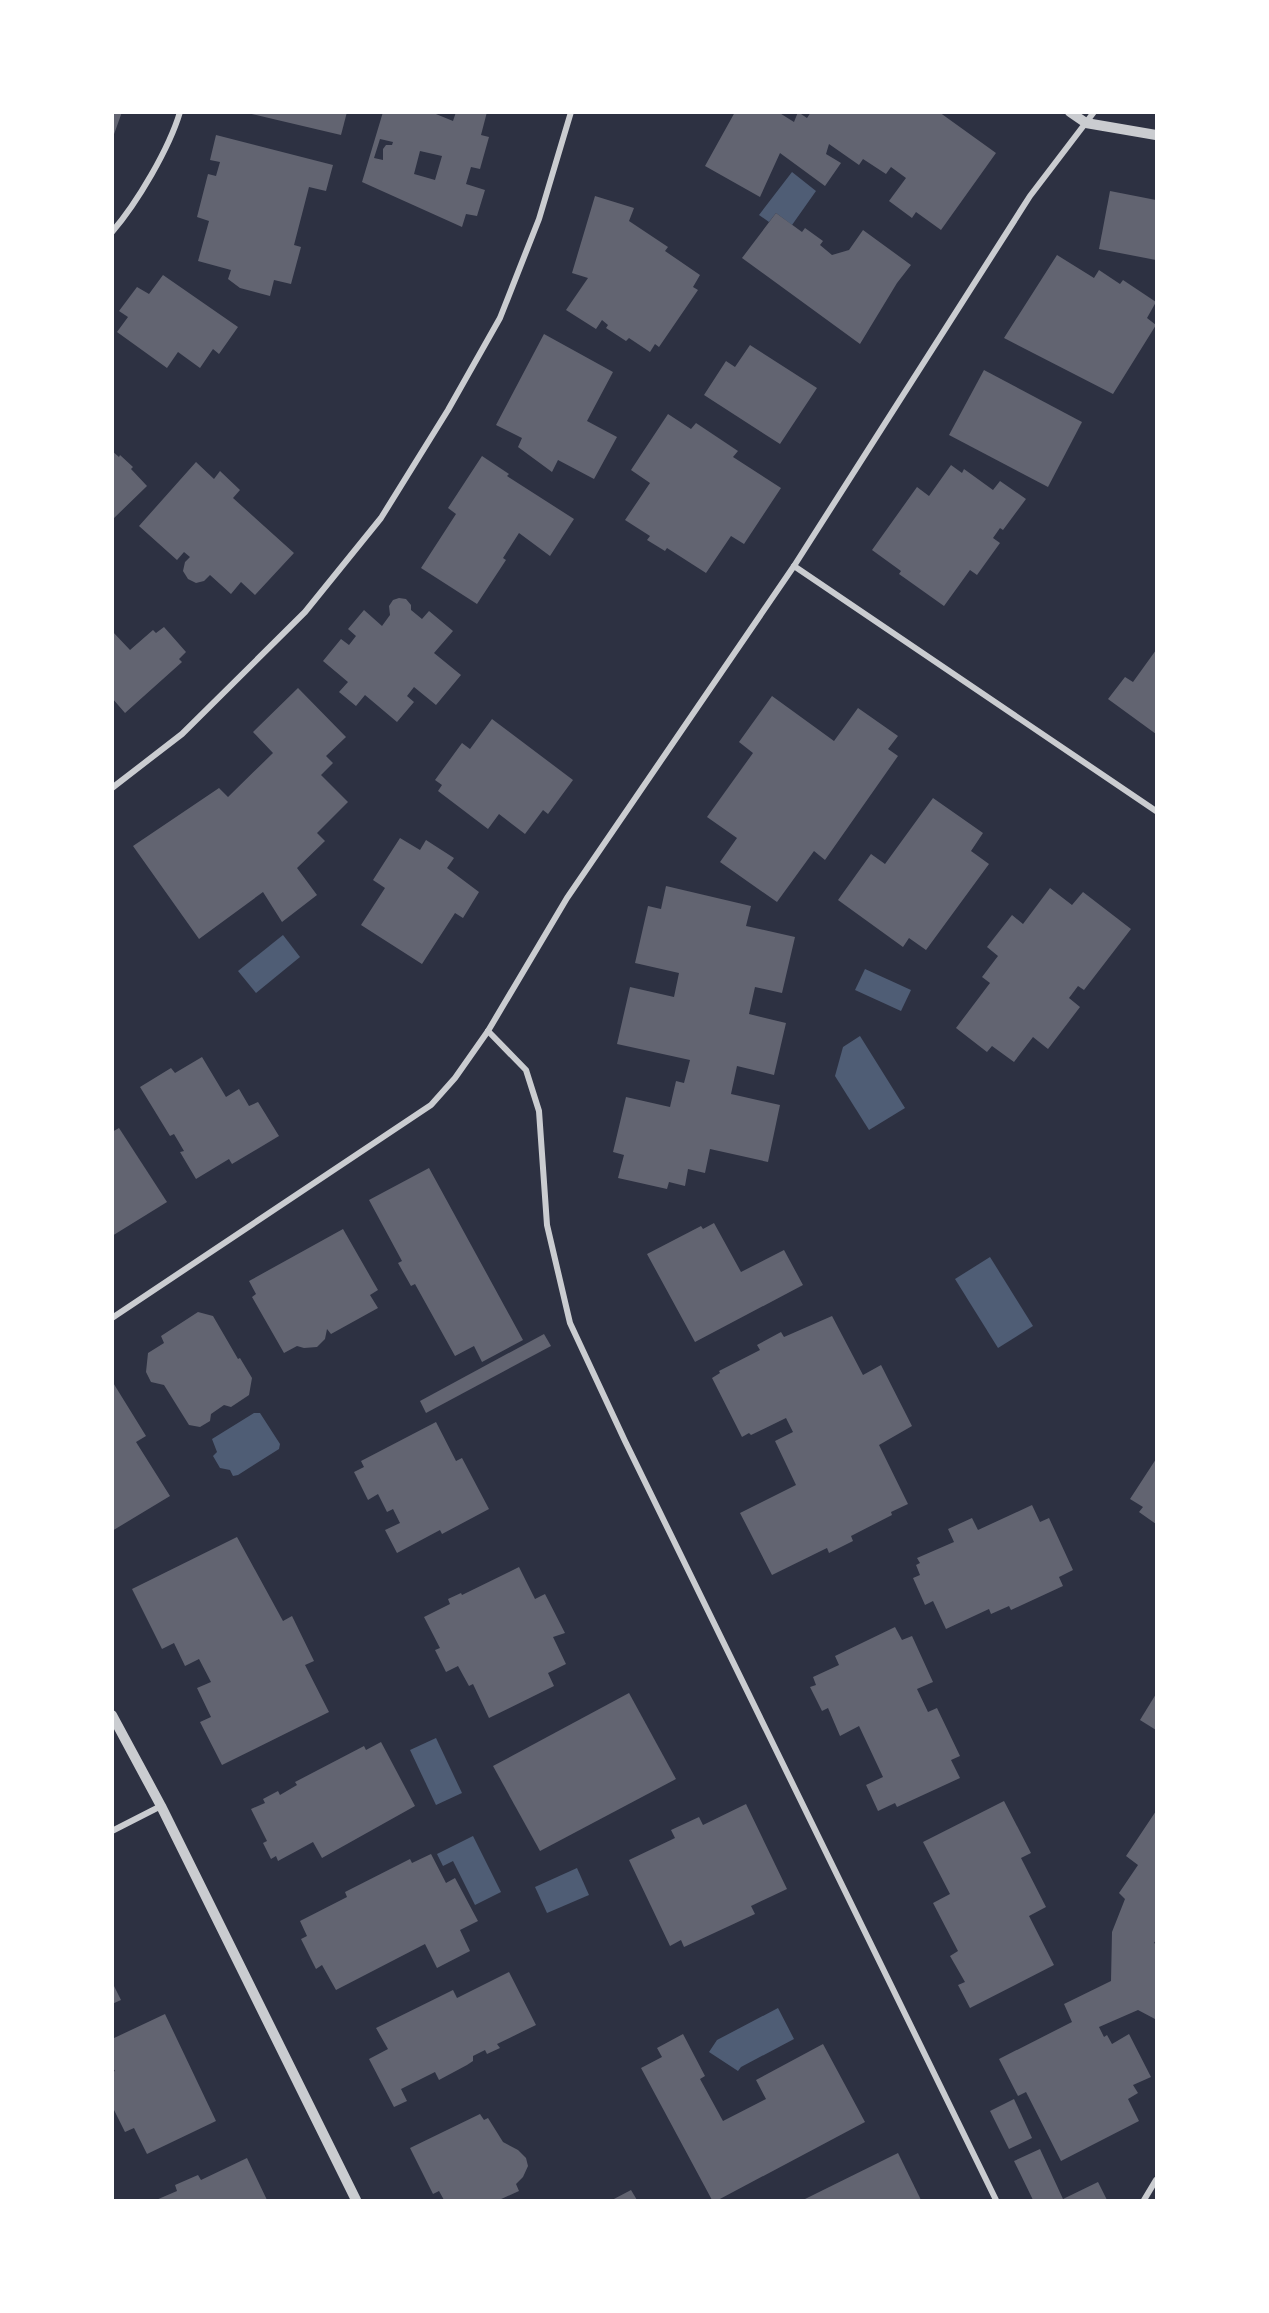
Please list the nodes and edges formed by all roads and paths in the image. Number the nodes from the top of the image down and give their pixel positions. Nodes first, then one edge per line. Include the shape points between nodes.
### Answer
1 (180, 112) edge
2 (571, 112) edge
3 (1070, 112) edge
4 (1094, 112) edge
5 (1086, 123) junction
6 (1156, 135) edge
7 (112, 232) edge
8 (794, 566) junction
9 (112, 788) edge
10 (1156, 811) edge
11 (488, 1031) junction
12 (112, 1318) edge
13 (112, 1715) edge
14 (161, 1806) junction
15 (112, 1831) edge
16 (1156, 2180) edge
17 (357, 2200) edge
18 (996, 2200) edge
19 (1144, 2200) edge

1 - 7 street via 174,132 127,215
2 - 9 street via 539,219 500,318 381,518 305,612 182,734
3 - 5 street
4 - 5 street
5 - 6 street
5 - 8 street via 1030,196
8 - 10 street
8 - 11 street via 567,898
11 - 12 street via 431,1105
11 - 18 street via 526,1070 539,1111 547,1225 570,1323
13 - 14 street
14 - 15 street
14 - 17 street
16 - 19 street

